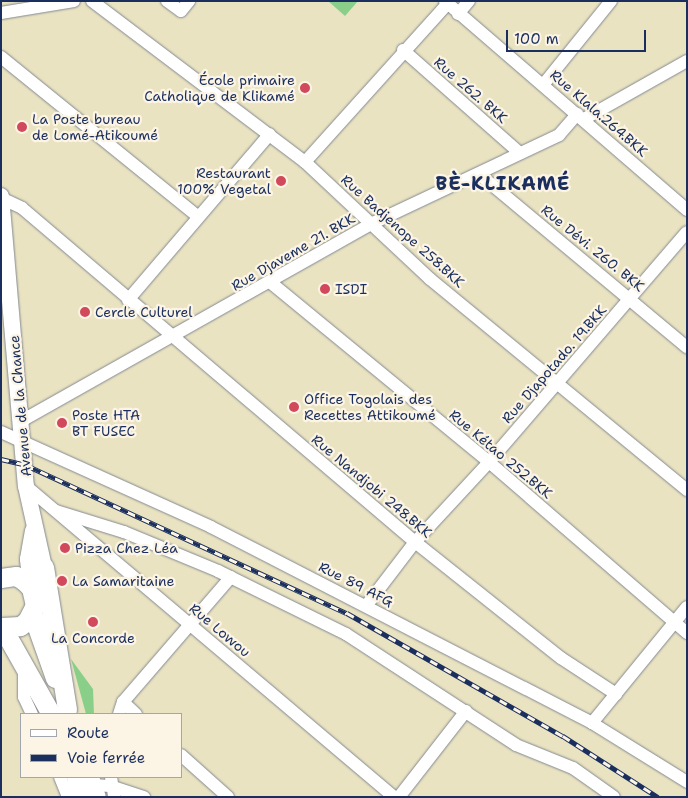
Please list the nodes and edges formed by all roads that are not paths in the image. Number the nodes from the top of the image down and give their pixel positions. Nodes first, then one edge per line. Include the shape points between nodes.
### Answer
1 (74, 1) edge
2 (92, 1) edge
3 (167, 1) edge
4 (189, 1) edge
5 (469, 1) edge
6 (611, 1) edge
7 (447, 2) edge
8 (1, 12) edge
9 (458, 14) junction
10 (403, 50) junction
11 (1, 57) edge
12 (686, 63) edge
13 (543, 85) junction
14 (581, 116) junction
15 (270, 134) junction
16 (520, 153) junction
17 (305, 162) junction
18 (479, 174) junction
19 (1, 197) edge
20 (687, 210) edge
21 (197, 216) junction
22 (373, 223) junction
23 (687, 232) edge
24 (270, 282) junction
25 (630, 298) junction
26 (128, 300) junction
27 (173, 338) junction
28 (687, 347) edge
29 (557, 381) junction
30 (23, 420) junction
31 (1, 432) edge
32 (23, 440) junction
33 (489, 462) junction
34 (26, 486) junction
35 (687, 490) edge
36 (56, 510) junction
37 (35, 526) junction
38 (415, 542) junction
39 (44, 567) junction
40 (231, 577) junction
41 (1, 578) edge
42 (32, 599) junction
43 (366, 606) junction
44 (687, 607) edge
45 (674, 622) junction
46 (192, 625) junction
47 (2, 627) edge
48 (687, 633) edge
49 (24, 668) junction
50 (616, 694) junction
51 (121, 708) edge
52 (466, 711) junction
53 (62, 712) edge
54 (32, 713) edge
55 (134, 713) edge
56 (592, 723) junction
57 (182, 756) edge
58 (62, 778) edge
59 (687, 782) edge
60 (90, 789) edge
61 (144, 797) edge
62 (228, 797) edge
63 (394, 797) edge
64 (399, 797) edge
65 (614, 797) edge

1 - 8 street
2 - 15 street, Rue Badjenope 258.BKK
3 - 4 street via 181,11
5 - 9 street
6 - 13 street
7 - 9 street, Rue Klala.264.BKK
7 - 10 street
9 - 13 street, Rue Klala.264.BKK
10 - 16 street, Rue 262. BKK
10 - 17 street
11 - 21 street
12 - 14 street, Rue Djaveme 21. BKK
13 - 14 street, Rue Klala.264.BKK
14 - 16 street, Rue Djaveme 21. BKK via 559,135
14 - 20 street, Rue Klala.264.BKK
15 - 17 street, Rue Badjenope 258.BKK
15 - 21 street
16 - 18 street, Rue Djaveme 21. BKK
17 - 22 street, Rue Badjenope 258.BKK
18 - 22 street, Rue Djaveme 21. BKK
18 - 25 street, Rue Dévi. 260. BKK
19 - 26 street, Rue Nandjobi 248.BKK via 22,208
19 - 30 main road, Avenue de la Chance
21 - 26 street
22 - 24 street, Rue Djaveme 21. BKK
22 - 29 street, Rue Badjenope 258.BKK via 430,279
23 - 25 street, Rue Djapotado. 19.BKK
24 - 27 street, Rue Djaveme 21. BKK
24 - 33 street, Rue Kétao 252.BKK
25 - 28 street, Rue Dévi. 260. BKK
25 - 29 street, Rue Djapotado. 19.BKK
26 - 27 street, Rue Nandjobi 248.BKK
27 - 30 street, Rue Djaveme 21. BKK
27 - 38 street, Rue Nandjobi 248.BKK
29 - 33 street, Rue Djapotado. 19.BKK
29 - 35 street, Rue Badjenope 258.BKK
30 - 32 main road, Avenue de la Chance
31 - 32 street, Rue 89 AFG
32 - 34 main road, Avenue de la Chance
32 - 43 street, Rue 89 AFG via 211,527
33 - 38 street, Rue Djapotado. 19.BKK
33 - 45 street, Rue Kétao 252.BKK
34 - 36 street, Rue Lowou
34 - 37 main road, Avenue de la Chance
36 - 40 street via 124,532
36 - 46 street, Rue Lowou
37 - 39 main road, Avenue de la Chance
37 - 42 main road, Avenue de la Chance via 30,534 28,559
38 - 43 street, Rue Djapotado. 19.BKK
38 - 50 street, Rue Nandjobi 248.BKK via 561,658
39 - 42 main road, Avenue de la Chance via 41,584
39 - 53 highway
40 - 46 street
40 - 52 street via 346,634
41 - 42 highway via 16,576
42 - 47 highway via 20,626
42 - 53 highway
43 - 56 street, Rue 89 AFG
44 - 45 street
45 - 48 street, Rue Kétao 252.BKK
45 - 50 street
46 - 51 street
46 - 63 street, Rue Lowou
47 - 49 highway
49 - 53 highway
49 - 54 street via 24,696
50 - 56 street
51 - 55 street
52 - 64 street
52 - 65 street via 516,745 572,768
56 - 59 street, Rue 89 AFG
57 - 62 street
58 - 60 street
60 - 61 street

